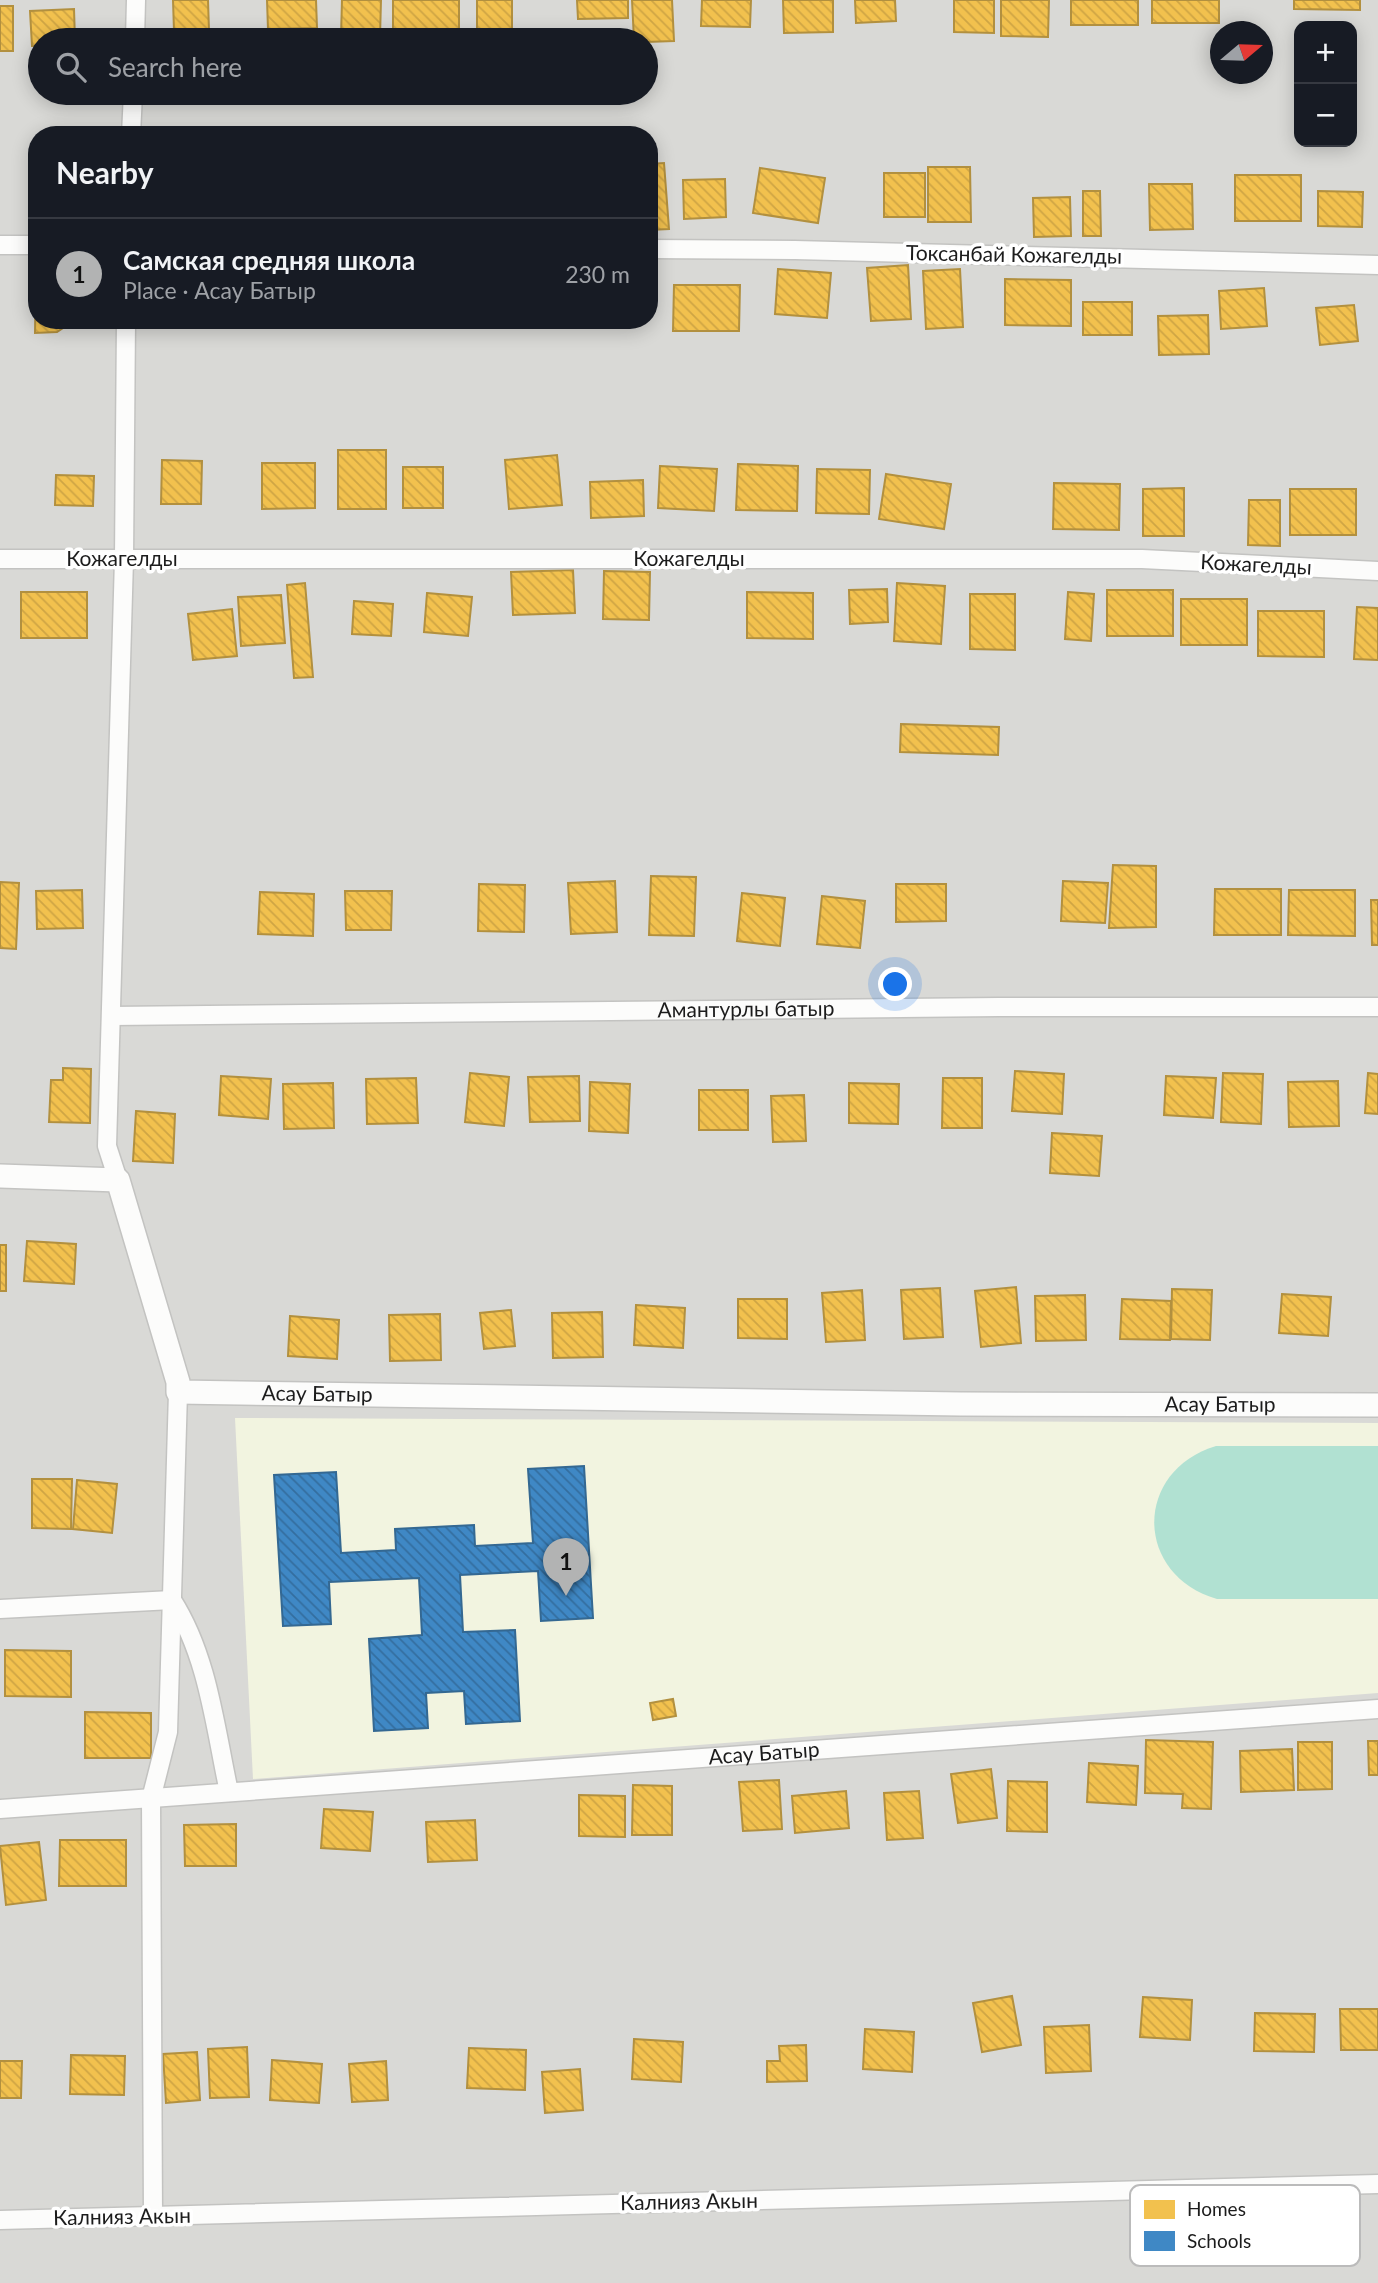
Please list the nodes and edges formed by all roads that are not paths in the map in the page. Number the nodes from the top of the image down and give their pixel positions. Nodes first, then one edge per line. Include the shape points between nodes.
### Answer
1 (136, 0) edge
2 (135, 28) edge
3 (132, 105) edge
4 (131, 126) edge
5 (0, 245) edge
6 (28, 245) edge
7 (658, 249) edge
8 (1378, 265) edge
9 (126, 329) edge
10 (0, 559) edge
11 (124, 559) junction
12 (1378, 571) edge
13 (1378, 1007) edge
14 (112, 1016) junction
15 (0, 1175) edge
16 (118, 1181) junction
17 (178, 1392) junction
18 (1378, 1405) edge
19 (172, 1600) junction
20 (0, 1609) edge
21 (1378, 1709) edge
22 (229, 1792) junction
23 (151, 1799) junction
24 (0, 1809) edge
25 (1378, 2184) edge
26 (1340, 2185) edge
27 (1130, 2190) edge
28 (153, 2216) junction
29 (0, 2220) edge

1 - 2 street
3 - 4 street
5 - 6 street
7 - 8 street, Токсанбай Кожагелды
9 - 11 street
10 - 11 street, Кожагелды
11 - 12 street, Кожагелды via 1142,559
11 - 14 street
13 - 14 street, Амантурлы батыр
14 - 16 street via 107,1146
15 - 16 street
16 - 17 street
17 - 18 street, Асау Батыр via 961,1404
17 - 19 street
19 - 20 street
19 - 22 street via 186,1621 201,1663
19 - 23 street via 168,1732
21 - 22 street, Асау Батыр
22 - 23 street, Асау Батыр
23 - 24 street, Асау Батыр
23 - 28 street
25 - 26 street, Калнияз Акын
27 - 28 street, Калнияз Акын
28 - 29 street, Калнияз Акын

